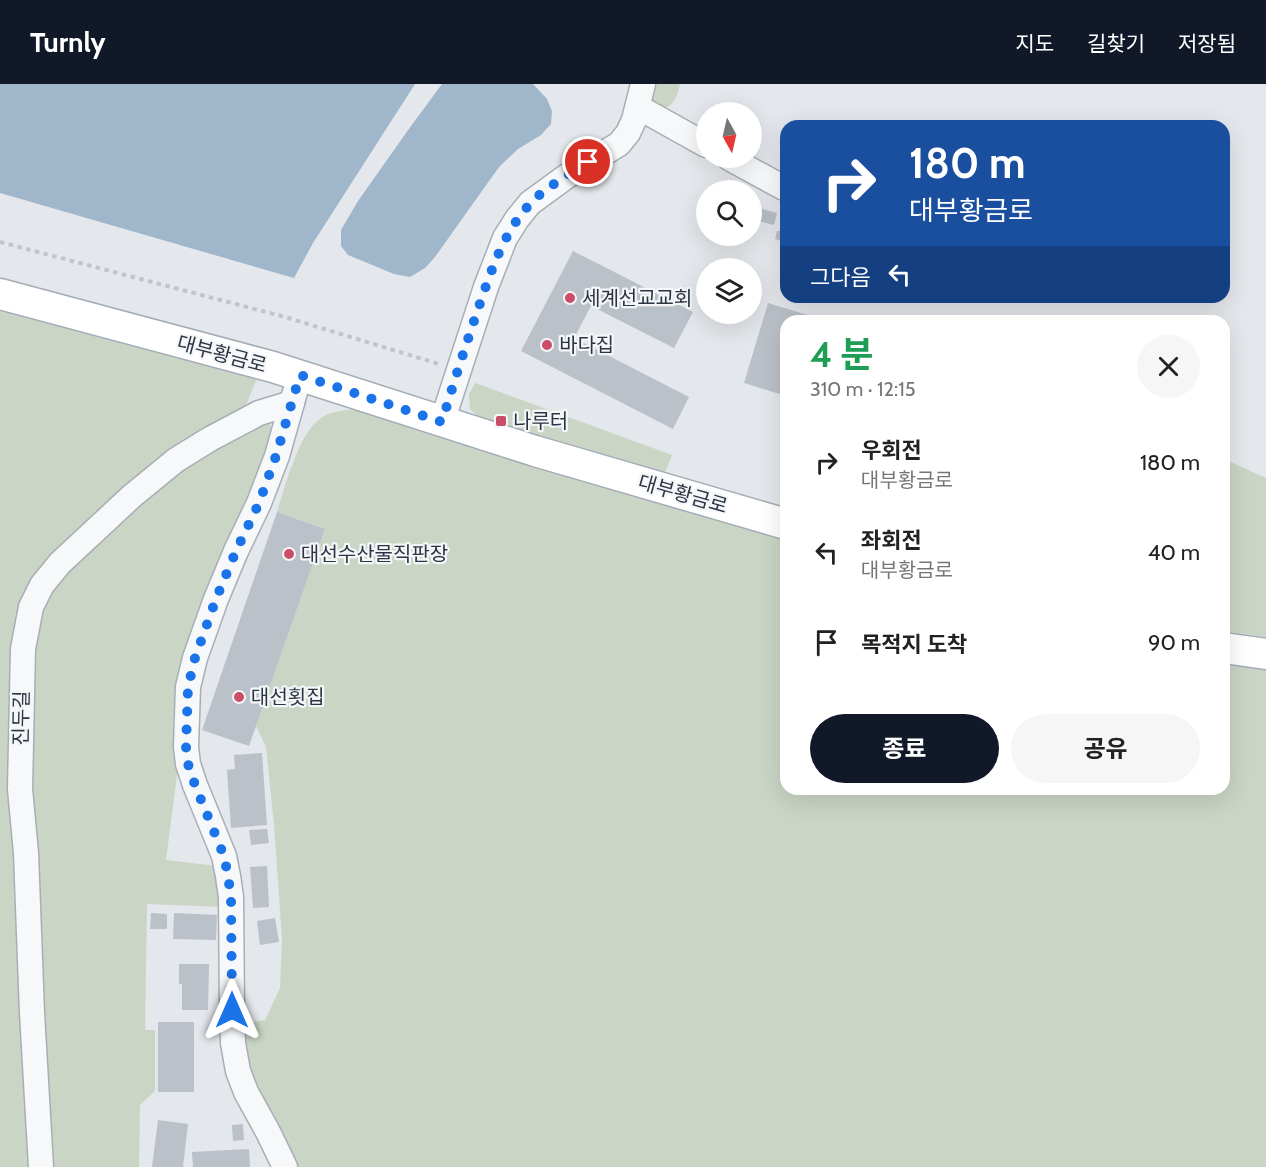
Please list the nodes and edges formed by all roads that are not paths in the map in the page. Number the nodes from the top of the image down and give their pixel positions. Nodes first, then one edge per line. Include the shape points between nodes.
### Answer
1 (643, 84) edge
2 (638, 107) junction
3 (696, 139) edge
4 (747, 168) edge
5 (780, 186) edge
6 (0, 294) edge
7 (296, 389) junction
8 (442, 422) junction
9 (780, 522) edge
10 (1230, 649) edge
11 (1266, 654) edge
12 (261, 1119) junction
13 (41, 1167) edge
14 (267, 1167) edge
15 (285, 1167) edge

1 - 2 street
2 - 3 street
2 - 8 street via 628,134 619,144 530,203 505,238
4 - 5 street
6 - 7 main road, 대부황금로
7 - 8 main road, 대부황금로
7 - 12 street via 276,456 216,599 188,687 188,764 224,856 231,897 233,1043 238,1071
7 - 13 street, 진두길 via 176,460 132,496 60,564 42,585 31,607 23,649 20,789
8 - 9 main road, 대부황금로
10 - 11 main road
12 - 14 street
12 - 15 street

